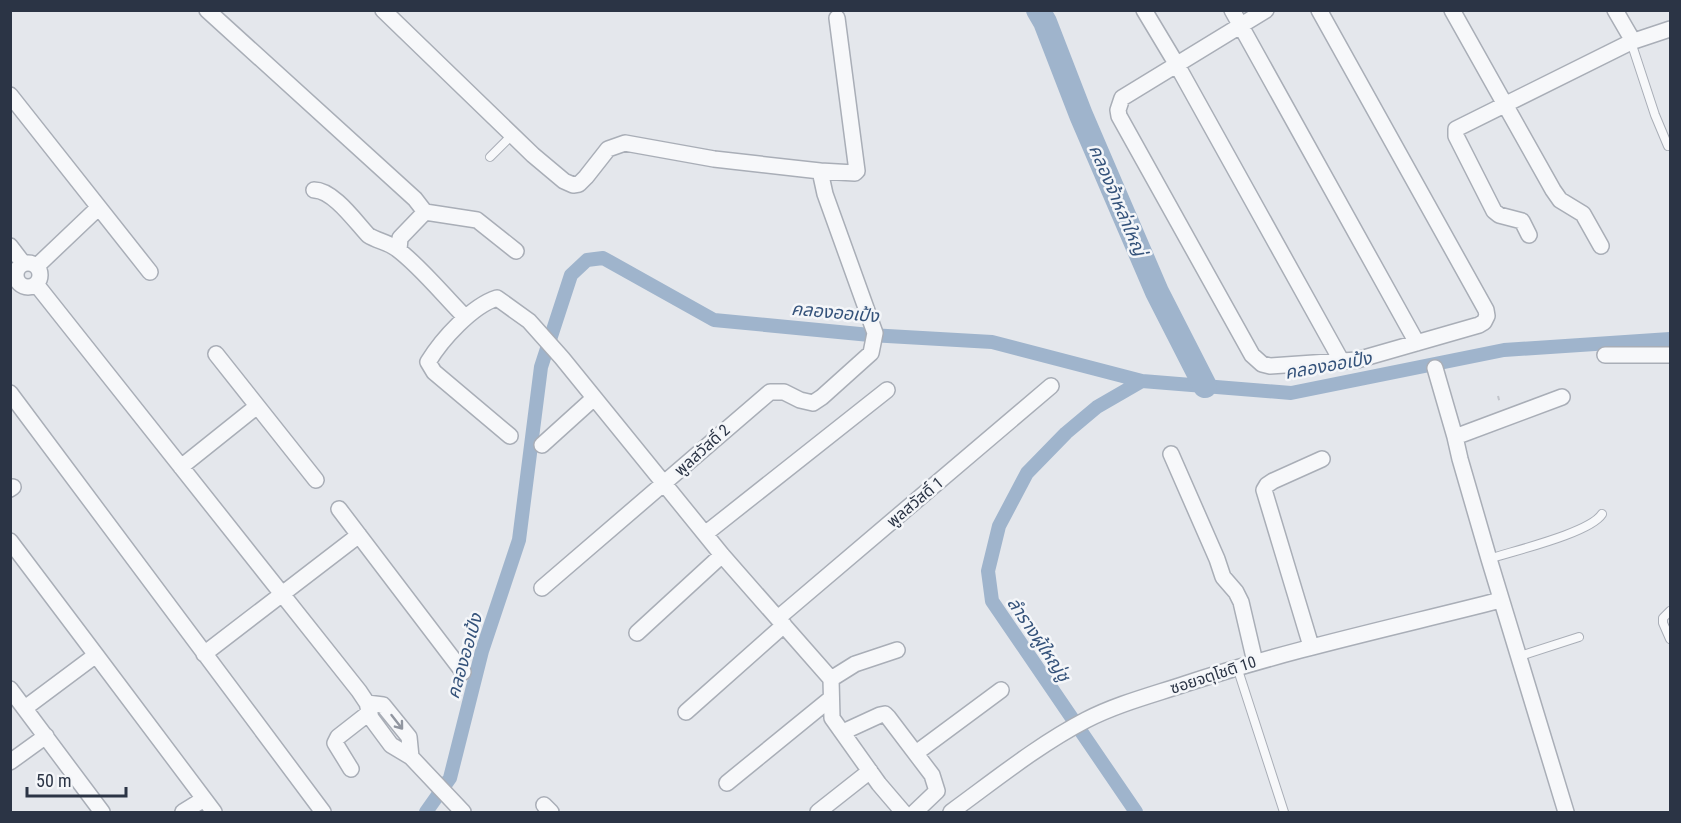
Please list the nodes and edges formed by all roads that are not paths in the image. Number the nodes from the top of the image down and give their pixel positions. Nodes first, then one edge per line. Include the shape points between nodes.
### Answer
1 (207, 10) edge
2 (383, 10) edge
3 (1144, 10) edge
4 (1232, 10) edge
5 (1266, 10) edge
6 (1319, 10) edge
7 (1452, 10) edge
8 (1616, 10) edge
9 (837, 18) dead end
10 (1242, 26) junction
11 (1671, 29) edge
12 (1632, 42) junction
13 (1177, 65) junction
14 (10, 95) edge
15 (1506, 104) junction
16 (512, 135) junction
17 (1668, 146) dead end
18 (490, 157) dead end
19 (820, 171) junction
20 (314, 190) dead end
21 (98, 208) junction
22 (426, 212) junction
23 (1529, 235) dead end
24 (10, 246) edge
25 (1600, 246) dead end
26 (399, 250) junction
27 (516, 251) dead end
28 (30, 265) junction
29 (150, 272) dead end
30 (36, 284) junction
31 (14, 287) edge
32 (465, 317) junction
33 (1417, 343) junction
34 (216, 354) dead end
35 (1605, 356) dead end
36 (1671, 356) edge
37 (1342, 362) junction
38 (1435, 368) dead end
39 (1052, 386) dead end
40 (887, 390) dead end
41 (10, 393) edge
42 (1562, 397) dead end
43 (594, 398) junction
44 (256, 407) junction
45 (510, 436) dead end
46 (1455, 437) junction
47 (543, 445) dead end
48 (1171, 454) dead end
49 (1322, 459) dead end
50 (181, 467) junction
51 (316, 480) dead end
52 (664, 483) junction
53 (339, 510) dead end
54 (1602, 514) dead end
55 (705, 534) junction
56 (359, 535) junction
57 (10, 541) edge
58 (722, 555) junction
59 (1489, 559) junction
60 (542, 588) dead end
61 (282, 595) junction
62 (1501, 600) junction
63 (1671, 611) edge
64 (781, 622) junction
65 (637, 633) dead end
66 (1579, 638) dead end
67 (1671, 639) edge
68 (1311, 646) junction
69 (897, 650) dead end
70 (204, 654) junction
71 (96, 655) junction
72 (1520, 656) junction
73 (1256, 662) junction
74 (1237, 667) junction
75 (463, 672) dead end
76 (831, 679) junction
77 (10, 689) edge
78 (1001, 690) dead end
79 (831, 699) junction
80 (368, 707) junction
81 (25, 708) junction
82 (686, 711) dead end
83 (843, 732) junction
84 (46, 736) junction
85 (916, 753) junction
86 (10, 762) edge
87 (351, 769) dead end
88 (870, 771) junction
89 (727, 783) dead end
90 (204, 799) junction
91 (462, 812) edge
92 (102, 813) edge
93 (183, 813) edge
94 (214, 813) edge
95 (323, 813) edge
96 (818, 813) edge
97 (903, 813) edge
98 (915, 813) edge
99 (951, 813) edge
100 (1284, 813) edge
101 (1566, 813) edge

1 - 22 street
2 - 16 street
3 - 13 street
4 - 10 street
5 - 10 street
6 - 33 street via 1486,310 1484,322
7 - 15 street
8 - 12 street
9 - 19 street via 857,171
10 - 13 street
10 - 33 street
11 - 12 street
12 - 15 street
12 - 17 lane
13 - 37 street
13 - 37 street via 1122,98 1119,116 1256,360 1270,366
14 - 21 street
15 - 23 street via 1455,132 1494,211 1522,221
15 - 25 street via 1553,190 1560,200 1583,214
16 - 18 lane
16 - 19 street via 573,185 586,177 608,149 625,143 714,159
19 - 52 street, พูลสวัสดิ์ 2 via 874,333 871,353 813,403 784,392 770,392
20 - 26 street via 330,195 368,234
21 - 28 street
21 - 29 street
22 - 26 street via 400,238
22 - 27 street via 477,220
24 - 28 street
26 - 32 street
28 - 30 street via 40,276
28 - 31 street via 16,269
30 - 31 street
30 - 50 street
32 - 43 street via 497,298 529,321
32 - 45 street via 429,365
33 - 37 street
34 - 44 street
35 - 36 street
38 - 46 street
39 - 64 street, พูลสวัสดิ์ 1
40 - 55 street
41 - 70 street
42 - 46 street
43 - 47 street
43 - 52 street
44 - 50 street
44 - 51 street
46 - 59 street
48 - 73 street via 1223,577 1236,592
49 - 68 street via 1273,481 1264,490
50 - 61 street
52 - 55 street
52 - 60 street, พูลสวัสดิ์ 2
53 - 56 street
54 - 59 lane via 1578,530
55 - 58 street
56 - 61 street
56 - 75 street
57 - 71 street
58 - 64 street
58 - 65 street
59 - 62 street
61 - 70 street
61 - 80 street
62 - 68 street, ซอยจตุโชติ 10
62 - 72 street
63 - 67 lane via 1663,623
64 - 76 street
64 - 82 street, พูลสวัสดิ์ 1
66 - 72 lane
68 - 73 street, ซอยจตุโชติ 10
69 - 76 street via 855,664
70 - 95 street
71 - 81 street
71 - 90 street
72 - 101 street
73 - 74 street, ซอยจตุโชติ 10
74 - 99 street, ซอยจตุโชติ 10 via 1106,710 1038,749
74 - 100 lane
76 - 79 street
77 - 81 street
78 - 85 street
79 - 83 street via 832,718
79 - 89 street
80 - 87 street via 335,743
80 - 91 street via 371,718 391,745 414,761
81 - 84 street
83 - 85 street via 885,714
83 - 88 street
84 - 86 street
84 - 92 street
85 - 98 street via 932,775 937,791
88 - 96 street
88 - 97 street
90 - 93 street
90 - 94 street

